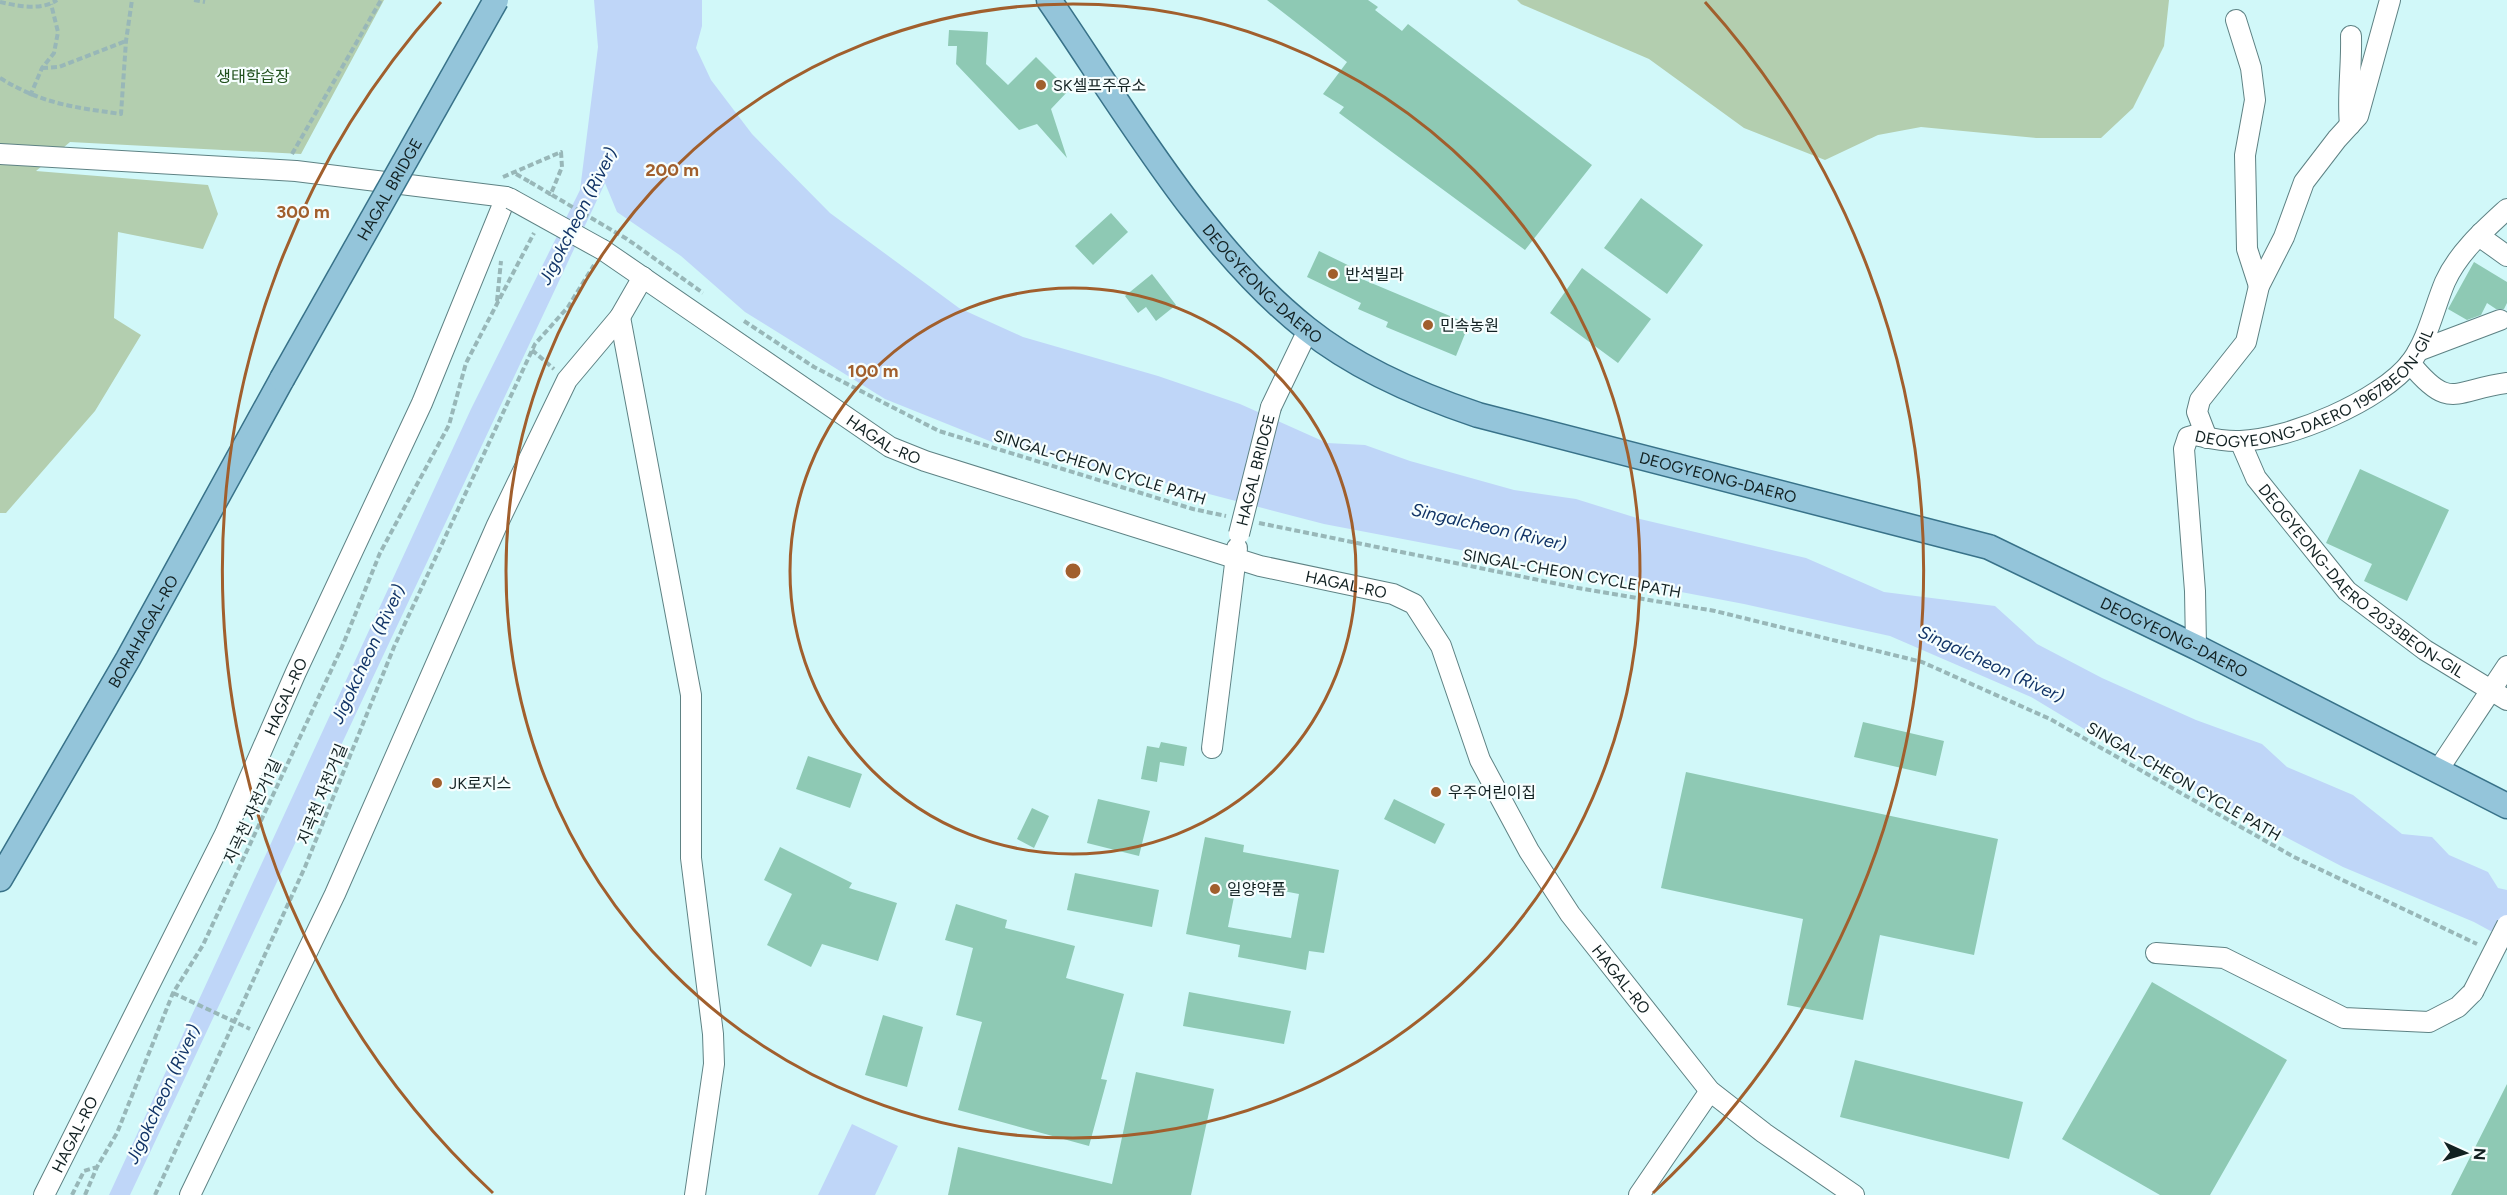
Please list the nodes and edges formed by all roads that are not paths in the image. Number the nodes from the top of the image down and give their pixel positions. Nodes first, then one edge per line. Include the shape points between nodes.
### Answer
1 (496, 0) edge
2 (1048, 0) edge
3 (2390, 0) edge
4 (2236, 21) dead end
5 (2351, 36) dead end
6 (2350, 125) junction
7 (0, 154) edge
8 (509, 198) junction
9 (2507, 209) edge
10 (2481, 233) junction
11 (2507, 256) edge
12 (643, 277) junction
13 (2259, 286) junction
14 (620, 316) junction
15 (2500, 320) dead end
16 (1308, 330) junction
17 (2414, 357) junction
18 (282, 379) joint
19 (2507, 383) edge
20 (2207, 438) junction
21 (2240, 441) junction
22 (1235, 569) junction
23 (2196, 647) junction
24 (2507, 666) edge
25 (2490, 688) junction
26 (2507, 700) edge
27 (1212, 748) dead end
28 (2438, 770) junction
29 (2507, 806) edge
30 (0, 879) edge
31 (2507, 925) edge
32 (2156, 953) dead end
33 (1710, 1091) junction
34 (44, 1195) edge
35 (190, 1195) edge
36 (695, 1195) edge
37 (1639, 1195) edge
38 (1854, 1195) edge

1 - 18 main road, HAGAL BRIDGE, bridge
2 - 16 main road, DEOGYEONG-DAERO via 1184,197 1232,255
3 - 6 street via 2358,116
4 - 13 street via 2251,68 2255,100 2245,155 2247,249
5 - 6 street
6 - 13 street via 2304,182 2284,237
7 - 8 street via 297,171
8 - 12 street, HAGAL-RO, bridge
8 - 34 street, HAGAL-RO via 422,403 225,834
9 - 10 street, DEOGYEONG-DAERO 1967BEON-GIL
10 - 11 street
10 - 17 street, DEOGYEONG-DAERO 1967BEON-GIL via 2446,280
12 - 14 street
12 - 22 street, HAGAL-RO via 890,447
13 - 20 street via 2246,342 2197,406
14 - 35 street via 567,380 496,525 335,894
14 - 36 street via 691,695 692,858 714,1034 714,1064
15 - 17 street
16 - 22 street, HAGAL BRIDGE, bridge via 1271,407
16 - 23 main road, DEOGYEONG-DAERO via 1389,380 1478,415 1989,547
17 - 19 street via 2429,386 2442,393
17 - 21 street, DEOGYEONG-DAERO 1967BEON-GIL via 2383,388 2334,414 2277,434
18 - 30 main road, BORAHAGAL-RO via 128,659
20 - 21 street, DEOGYEONG-DAERO 1967BEON-GIL
20 - 23 street, DEOGYEONG-DAERO 1967BEON-GIL via 2188,437 2184,449
21 - 25 street, DEOGYEONG-DAERO 2033BEON-GIL via 2256,478 2347,591 2425,650
22 - 27 street, HAGAL BRIDGE
22 - 33 street, HAGAL-RO via 1394,594 1414,604 1441,646 1480,760 1529,851 1570,914
23 - 28 main road, DEOGYEONG-DAERO
24 - 25 street
25 - 26 street, DEOGYEONG-DAERO 2033BEON-GIL
25 - 28 street
28 - 29 main road, DEOGYEONG-DAERO
31 - 32 street, bridge via 2472,992 2458,1007 2429,1022 2344,1018 2224,958
33 - 37 street
33 - 38 street, HAGAL-RO

